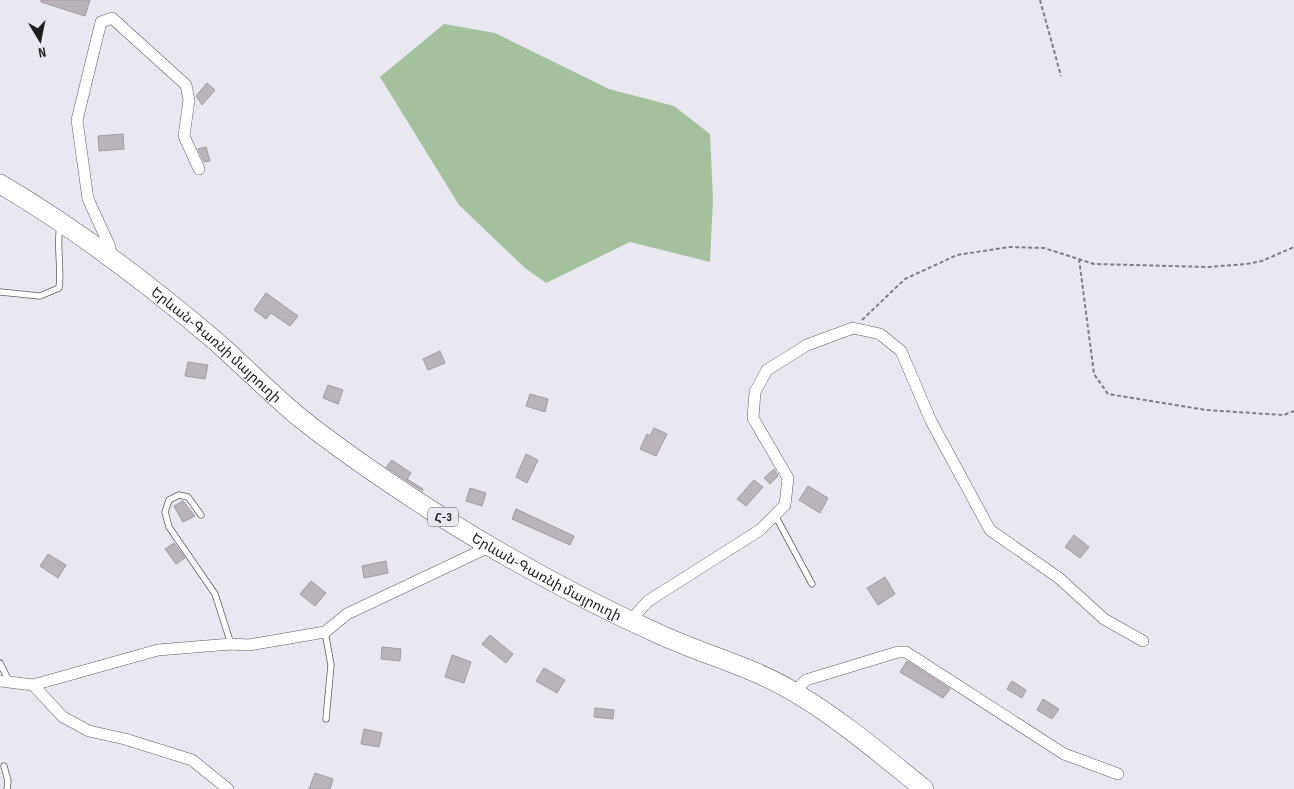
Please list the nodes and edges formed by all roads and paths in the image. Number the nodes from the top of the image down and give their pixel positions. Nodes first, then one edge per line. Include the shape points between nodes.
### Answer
1 (1040, 0) edge
2 (1061, 76) dead end
3 (199, 169) dead end
4 (0, 184) edge
5 (61, 223) junction
6 (1294, 247) edge
7 (108, 256) junction
8 (1079, 259) junction
9 (0, 292) edge
10 (853, 328) junction
11 (1294, 411) edge
12 (775, 515) junction
13 (201, 516) dead end
14 (491, 546) junction
15 (812, 584) dead end
16 (630, 621) junction
17 (325, 632) junction
18 (1144, 641) dead end
19 (232, 644) junction
20 (0, 663) edge
21 (4, 681) edge
22 (33, 685) junction
23 (794, 692) junction
24 (326, 718) dead end
25 (4, 766) dead end
26 (1118, 774) dead end
27 (7, 789) edge
28 (228, 789) edge
29 (924, 789) edge

1 - 2 path
3 - 7 street via 184,136 189,100 186,85 112,18 101,22 77,120 88,199 110,247
4 - 5 main road, Երևան-Գառնի մայրուղի / Հ-3
5 - 7 main road, Երևան-Գառնի մայրուղի / Հ-3
5 - 9 lane via 59,288 40,296
6 - 8 path via 1262,261 1209,267 1094,264
7 - 14 main road, Երևան-Գառնի մայրուղի / Հ-3 via 212,339 299,417 389,482
8 - 10 path via 1044,248 1009,247 957,255 905,279
8 - 11 path via 1094,374 1108,394 1206,410 1284,415
10 - 12 street via 807,345 767,370 756,392 753,418 788,478 785,505
10 - 18 street via 880,334 901,351 931,421 990,530 1059,578 1104,619
12 - 15 lane
12 - 16 street via 760,530 648,601
13 - 19 lane via 188,497 179,495 169,500 165,512 169,527 215,594
14 - 16 main road, Երևան-Գառնի մայրուղի / Հ-3
14 - 17 street via 347,614
16 - 23 main road, Երևան-Գառնի մայրուղի / Հ-3 via 752,671
17 - 19 street via 249,645
17 - 24 lane via 331,665
19 - 22 street via 158,650
20 - 21 lane
21 - 22 street
22 - 28 street via 63,716 90,731 192,760
23 - 26 street via 806,680 906,652 1064,754
23 - 29 main road, Երևան-Գառնի մայրուղի / Հ-3 via 876,750
25 - 27 lane

